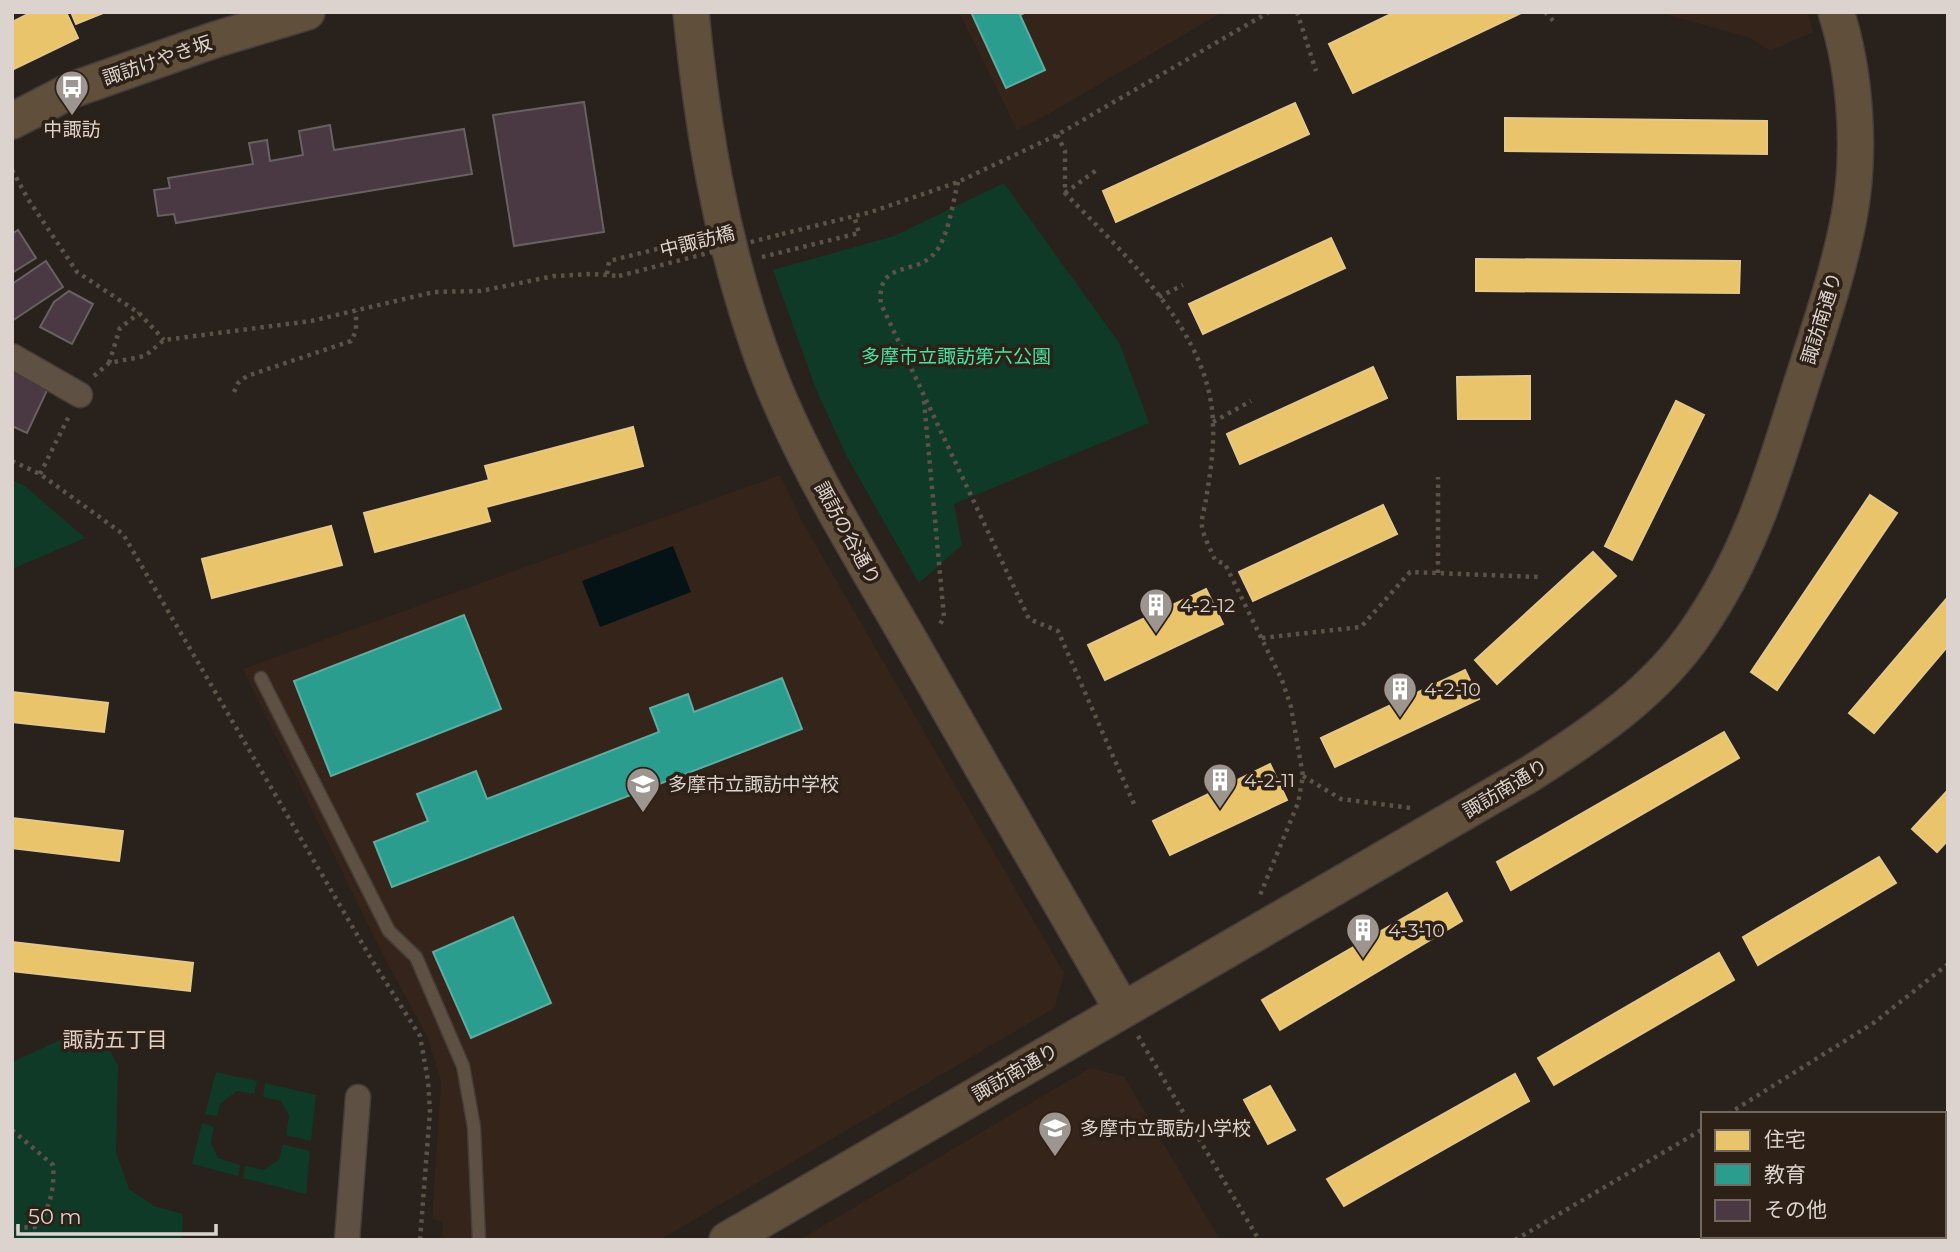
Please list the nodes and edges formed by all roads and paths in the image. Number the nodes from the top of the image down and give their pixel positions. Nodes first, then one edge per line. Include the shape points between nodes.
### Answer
1 (307, 12) edge
2 (691, 12) edge
3 (1269, 12) edge
4 (1297, 12) edge
5 (1545, 12) edge
6 (1836, 12) edge
7 (1556, 24) dead end
8 (1316, 71) dead end
9 (12, 121) edge
10 (1057, 135) junction
11 (1097, 169) dead end
12 (12, 170) edge
13 (958, 183) junction
14 (1065, 193) junction
15 (854, 216) junction
16 (701, 238) dead end
17 (761, 258) dead end
18 (607, 275) junction
19 (1183, 285) dead end
20 (1160, 298) junction
21 (356, 311) junction
22 (139, 313) junction
23 (164, 340) junction
24 (12, 356) edge
25 (109, 363) junction
26 (234, 392) dead end
27 (80, 395) junction
28 (923, 395) junction
29 (1251, 401) dead end
30 (1213, 422) junction
31 (12, 461) edge
32 (40, 474) junction
33 (1438, 477) dead end
34 (1438, 573) junction
35 (1538, 577) dead end
36 (936, 632) dead end
37 (1262, 638) junction
38 (261, 678) dead end
39 (1303, 776) junction
40 (1134, 804) dead end
41 (1431, 831) junction
42 (1259, 897) dead end
43 (1948, 964) edge
44 (1122, 1009) junction
45 (358, 1097) dead end
46 (1731, 1112) edge
47 (12, 1130) edge
48 (1701, 1130) edge
49 (12, 1228) edge
50 (347, 1240) edge
51 (420, 1240) edge
52 (479, 1240) edge
53 (727, 1240) edge
54 (1259, 1240) edge
55 (1515, 1240) edge

1 - 9 street, 諏訪けやき坂 via 72,90
2 - 44 street, 諏訪の谷通り via 699,97 718,208 757,343 784,410 830,503
3 - 10 path, 中諏訪橋
4 - 8 path
5 - 7 path
6 - 41 street, 諏訪南通り via 1854,106 1850,216 1761,510 1734,570 1677,657 1616,717
10 - 13 path, 中諏訪橋
10 - 14 path via 1065,151
11 - 14 path
12 - 22 path via 77,272
13 - 15 path, 中諏訪橋
13 - 28 path via 934,254 885,278 880,290 881,304
14 - 20 path via 1125,254
15 - 17 path via 859,233
15 - 18 path, 中諏訪橋, bridge
16 - 18 path via 610,261
18 - 21 path, 中諏訪橋 via 554,276 481,291 434,292
19 - 20 path
20 - 30 path via 1203,371
21 - 23 path, 中諏訪橋
21 - 26 path via 351,341 247,376
22 - 23 path
22 - 25 path via 120,328
23 - 25 path via 145,356
24 - 27 street
25 - 27 path via 90,378
27 - 32 path
28 - 36 path via 944,617
28 - 40 path via 1029,619 1058,631
29 - 30 path
30 - 37 path via 1202,527 1215,560 1225,564
31 - 32 path
32 - 51 path via 122,534 419,1036 430,1111
33 - 34 path
34 - 35 path
34 - 37 path via 1410,572 1360,627
37 - 39 path via 1291,707
38 - 52 lane via 389,931 416,957 463,1066 474,1127
39 - 41 path via 1341,799 1419,809
39 - 42 path via 1298,803
41 - 44 street, 諏訪南通り
43 - 46 path via 1875,1022
44 - 53 street, 諏訪南通り
44 - 54 path
45 - 50 street
47 - 49 path via 53,1165 54,1183 42,1220 35,1227
48 - 55 path

